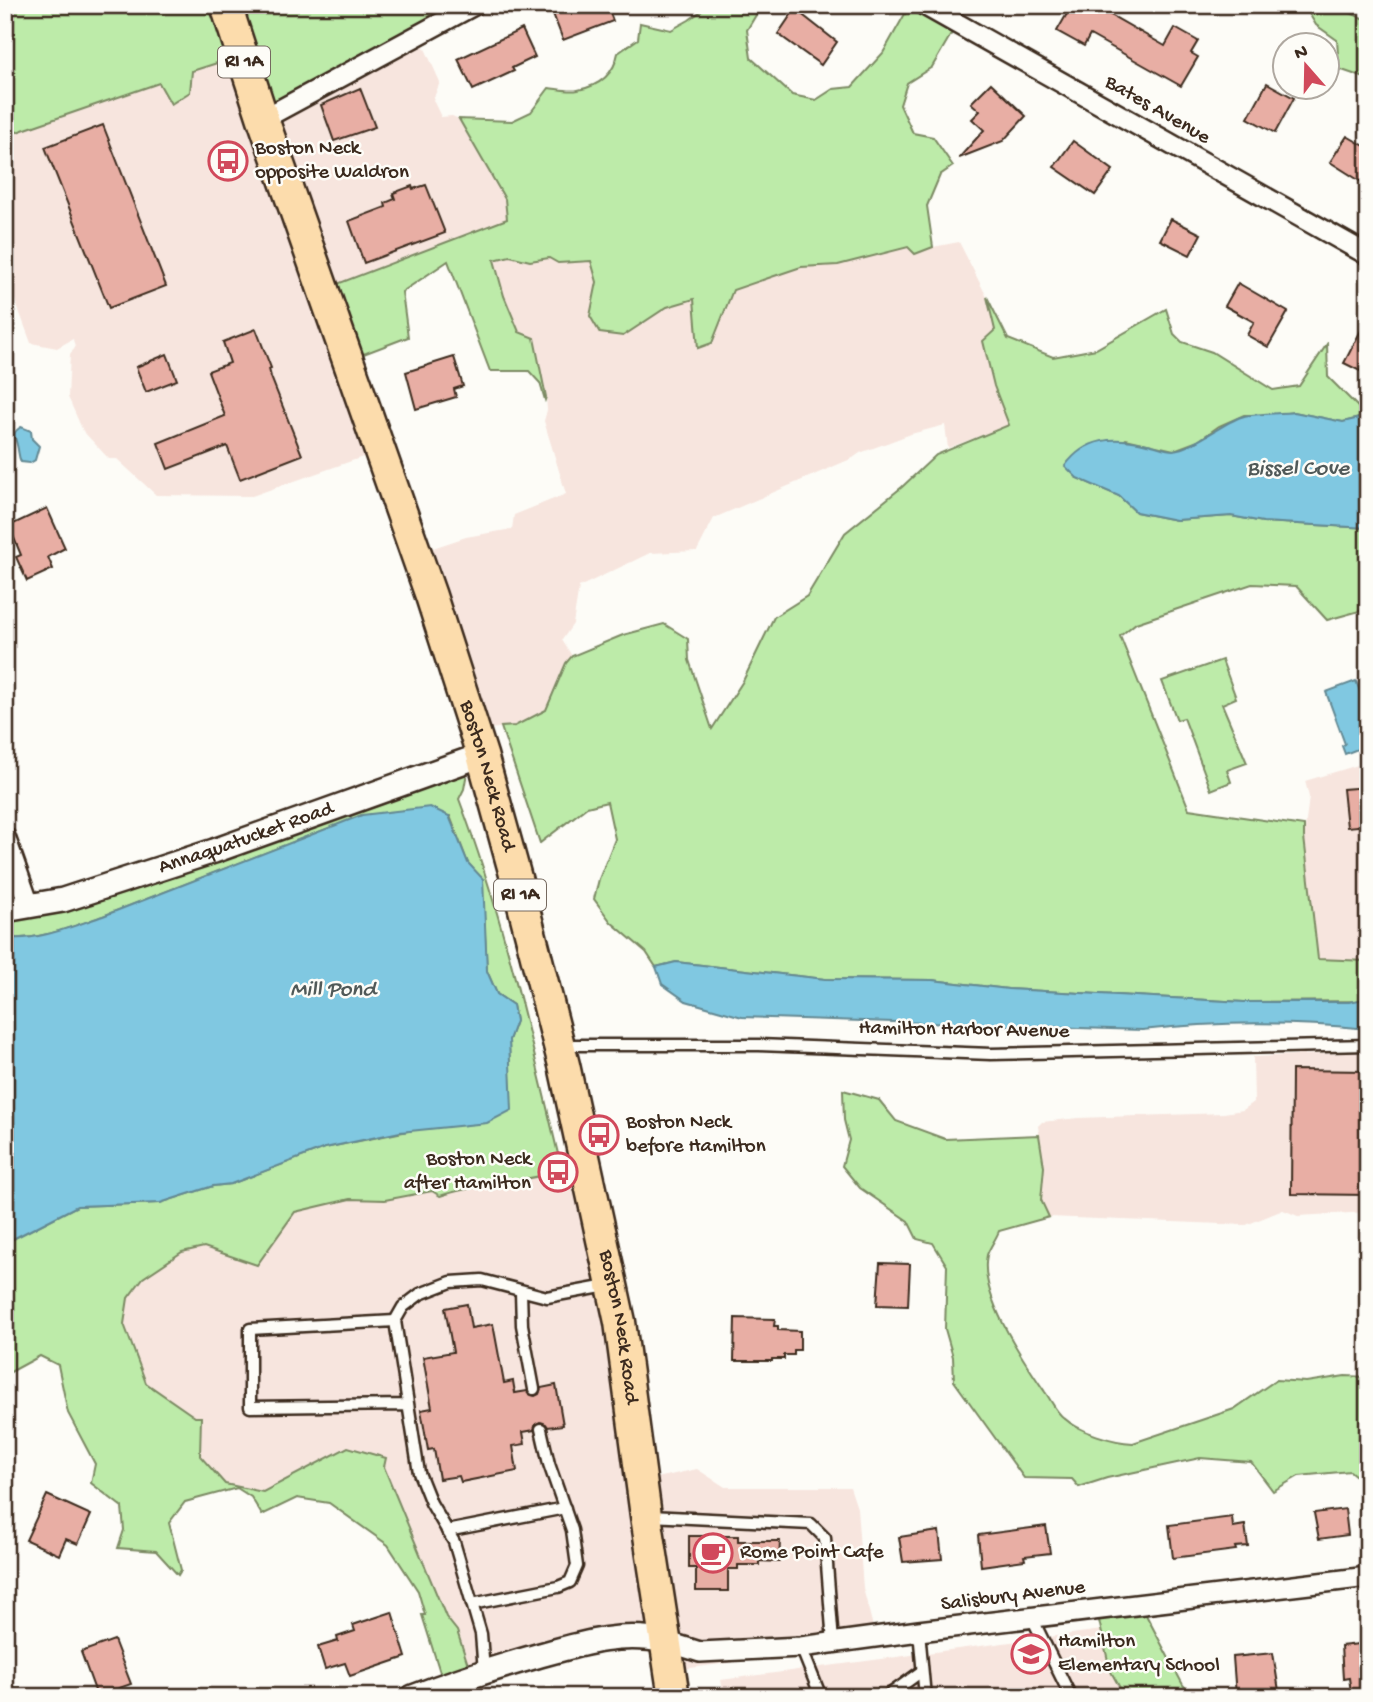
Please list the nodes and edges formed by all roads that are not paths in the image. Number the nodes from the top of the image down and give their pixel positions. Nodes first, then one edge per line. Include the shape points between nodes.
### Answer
1 (226, 5) edge
2 (474, 5) edge
3 (924, 5) edge
4 (263, 119) junction
5 (1368, 255) edge
6 (482, 755) junction
7 (5, 837) edge
8 (29, 905) junction
9 (5, 910) edge
10 (559, 1045) junction
11 (1368, 1045) edge
12 (612, 1285) junction
13 (521, 1292) junction
14 (395, 1321) junction
15 (534, 1389) dead end
16 (408, 1405) junction
17 (541, 1429) dead end
18 (565, 1508) junction
19 (646, 1516) junction
20 (447, 1531) junction
21 (1368, 1577) edge
22 (472, 1604) junction
23 (1032, 1618) junction
24 (919, 1631) junction
25 (665, 1641) junction
26 (833, 1643) junction
27 (801, 1647) junction
28 (484, 1671) junction
29 (922, 1671) junction
30 (447, 1691) edge
31 (413, 1697) edge
32 (674, 1697) edge
33 (821, 1697) edge
34 (886, 1697) edge
35 (925, 1697) edge
36 (1071, 1697) edge

1 - 4 main road, Boston Neck Road / RI 1A
2 - 4 street
3 - 5 street, Bates Avenue
4 - 6 main road, Boston Neck Road / RI 1A via 431,596
6 - 8 street, Annaquatucket Road via 214,851 63,900
6 - 10 main road, Boston Neck Road / RI 1A
7 - 8 street
8 - 9 street, Annaquatucket Road
10 - 11 lane, Hamilton Harbor Avenue via 759,1045 991,1054
10 - 12 main road, Boston Neck Road / RI 1A
12 - 13 lane via 547,1297
12 - 19 main road, Boston Neck Road / RI 1A
13 - 14 lane via 482,1280 451,1282 420,1294 403,1307
13 - 15 lane
14 - 16 lane
14 - 16 lane via 250,1329 250,1407
16 - 20 lane via 419,1473
17 - 18 lane
18 - 20 lane
18 - 22 lane via 578,1566 570,1582
19 - 25 main road, Boston Neck Road / RI 1A
19 - 26 lane via 811,1524 825,1538
20 - 22 lane
21 - 23 street, Salisbury Avenue
22 - 28 lane via 481,1634
23 - 24 street, Salisbury Avenue
23 - 36 lane
24 - 26 street, Salisbury Avenue
24 - 29 lane
25 - 27 street, Salisbury Avenue via 700,1652
25 - 28 street via 646,1636 606,1638
25 - 32 main road, Boston Neck Road / RI 1A
26 - 27 street, Salisbury Avenue
27 - 33 lane
28 - 30 street
29 - 34 lane
29 - 35 lane
30 - 31 street

